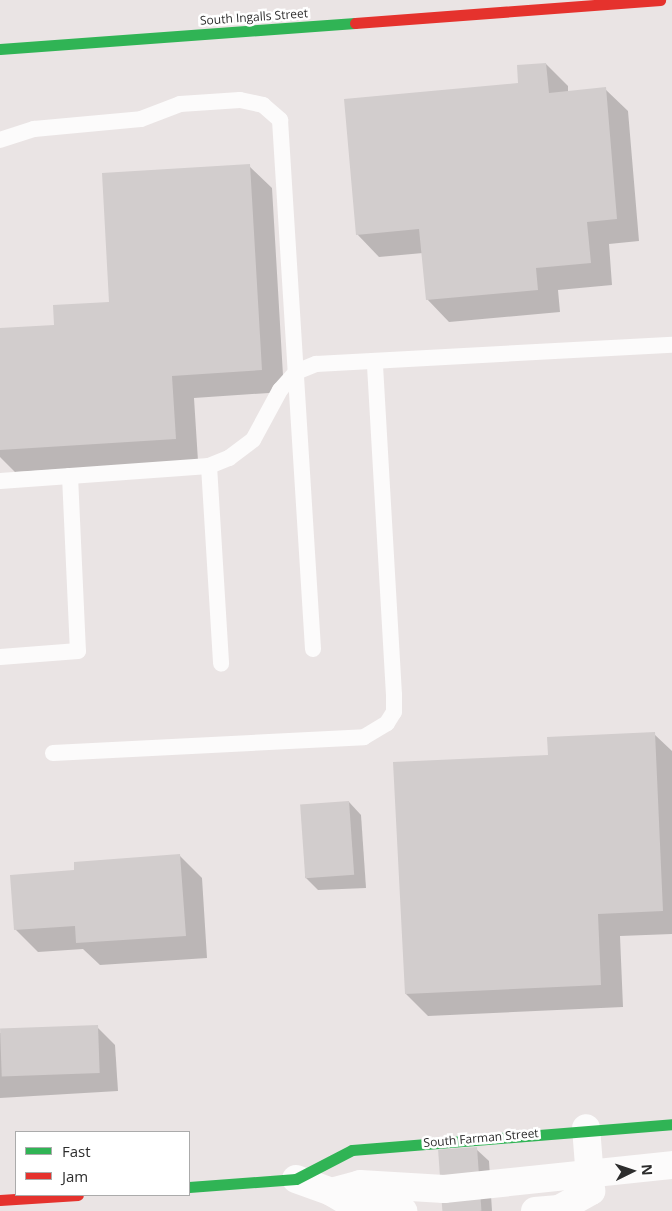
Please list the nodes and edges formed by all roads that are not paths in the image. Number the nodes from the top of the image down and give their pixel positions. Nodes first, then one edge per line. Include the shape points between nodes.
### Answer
1 (660, 0) edge
2 (0, 49) edge
3 (0, 140) edge
4 (672, 345) edge
5 (375, 362) junction
6 (296, 372) junction
7 (209, 466) junction
8 (70, 476) junction
9 (0, 481) edge
10 (313, 649) dead end
11 (0, 657) edge
12 (221, 664) dead end
13 (53, 753) dead end
14 (672, 1124) edge
15 (586, 1128) junction
16 (672, 1165) edge
17 (672, 1172) edge
18 (296, 1179) junction
19 (590, 1182) junction
20 (190, 1187) edge
21 (331, 1192) junction
22 (62, 1196) edge
23 (0, 1200) edge
24 (403, 1211) edge
25 (535, 1211) edge

1 - 2 street, South Ingalls Street
3 - 6 lane via 34,129 141,119 180,104 240,100 263,105 280,120
4 - 5 lane
5 - 6 lane via 351,360 316,364
5 - 13 lane via 394,695 394,712 387,723 364,737
6 - 7 lane via 280,390 253,440 229,458
6 - 10 lane
7 - 8 lane
7 - 12 lane
8 - 9 lane
8 - 11 lane via 78,651
14 - 15 street, South Farman Street
15 - 18 street, South Farman Street via 352,1150
15 - 19 street
16 - 19 street
17 - 19 street
18 - 20 street, South Farman Street
18 - 21 street, South Farman Street
19 - 21 street via 444,1188 360,1184
19 - 25 street via 560,1209
21 - 24 street, South Farman Street via 350,1204
22 - 23 street

